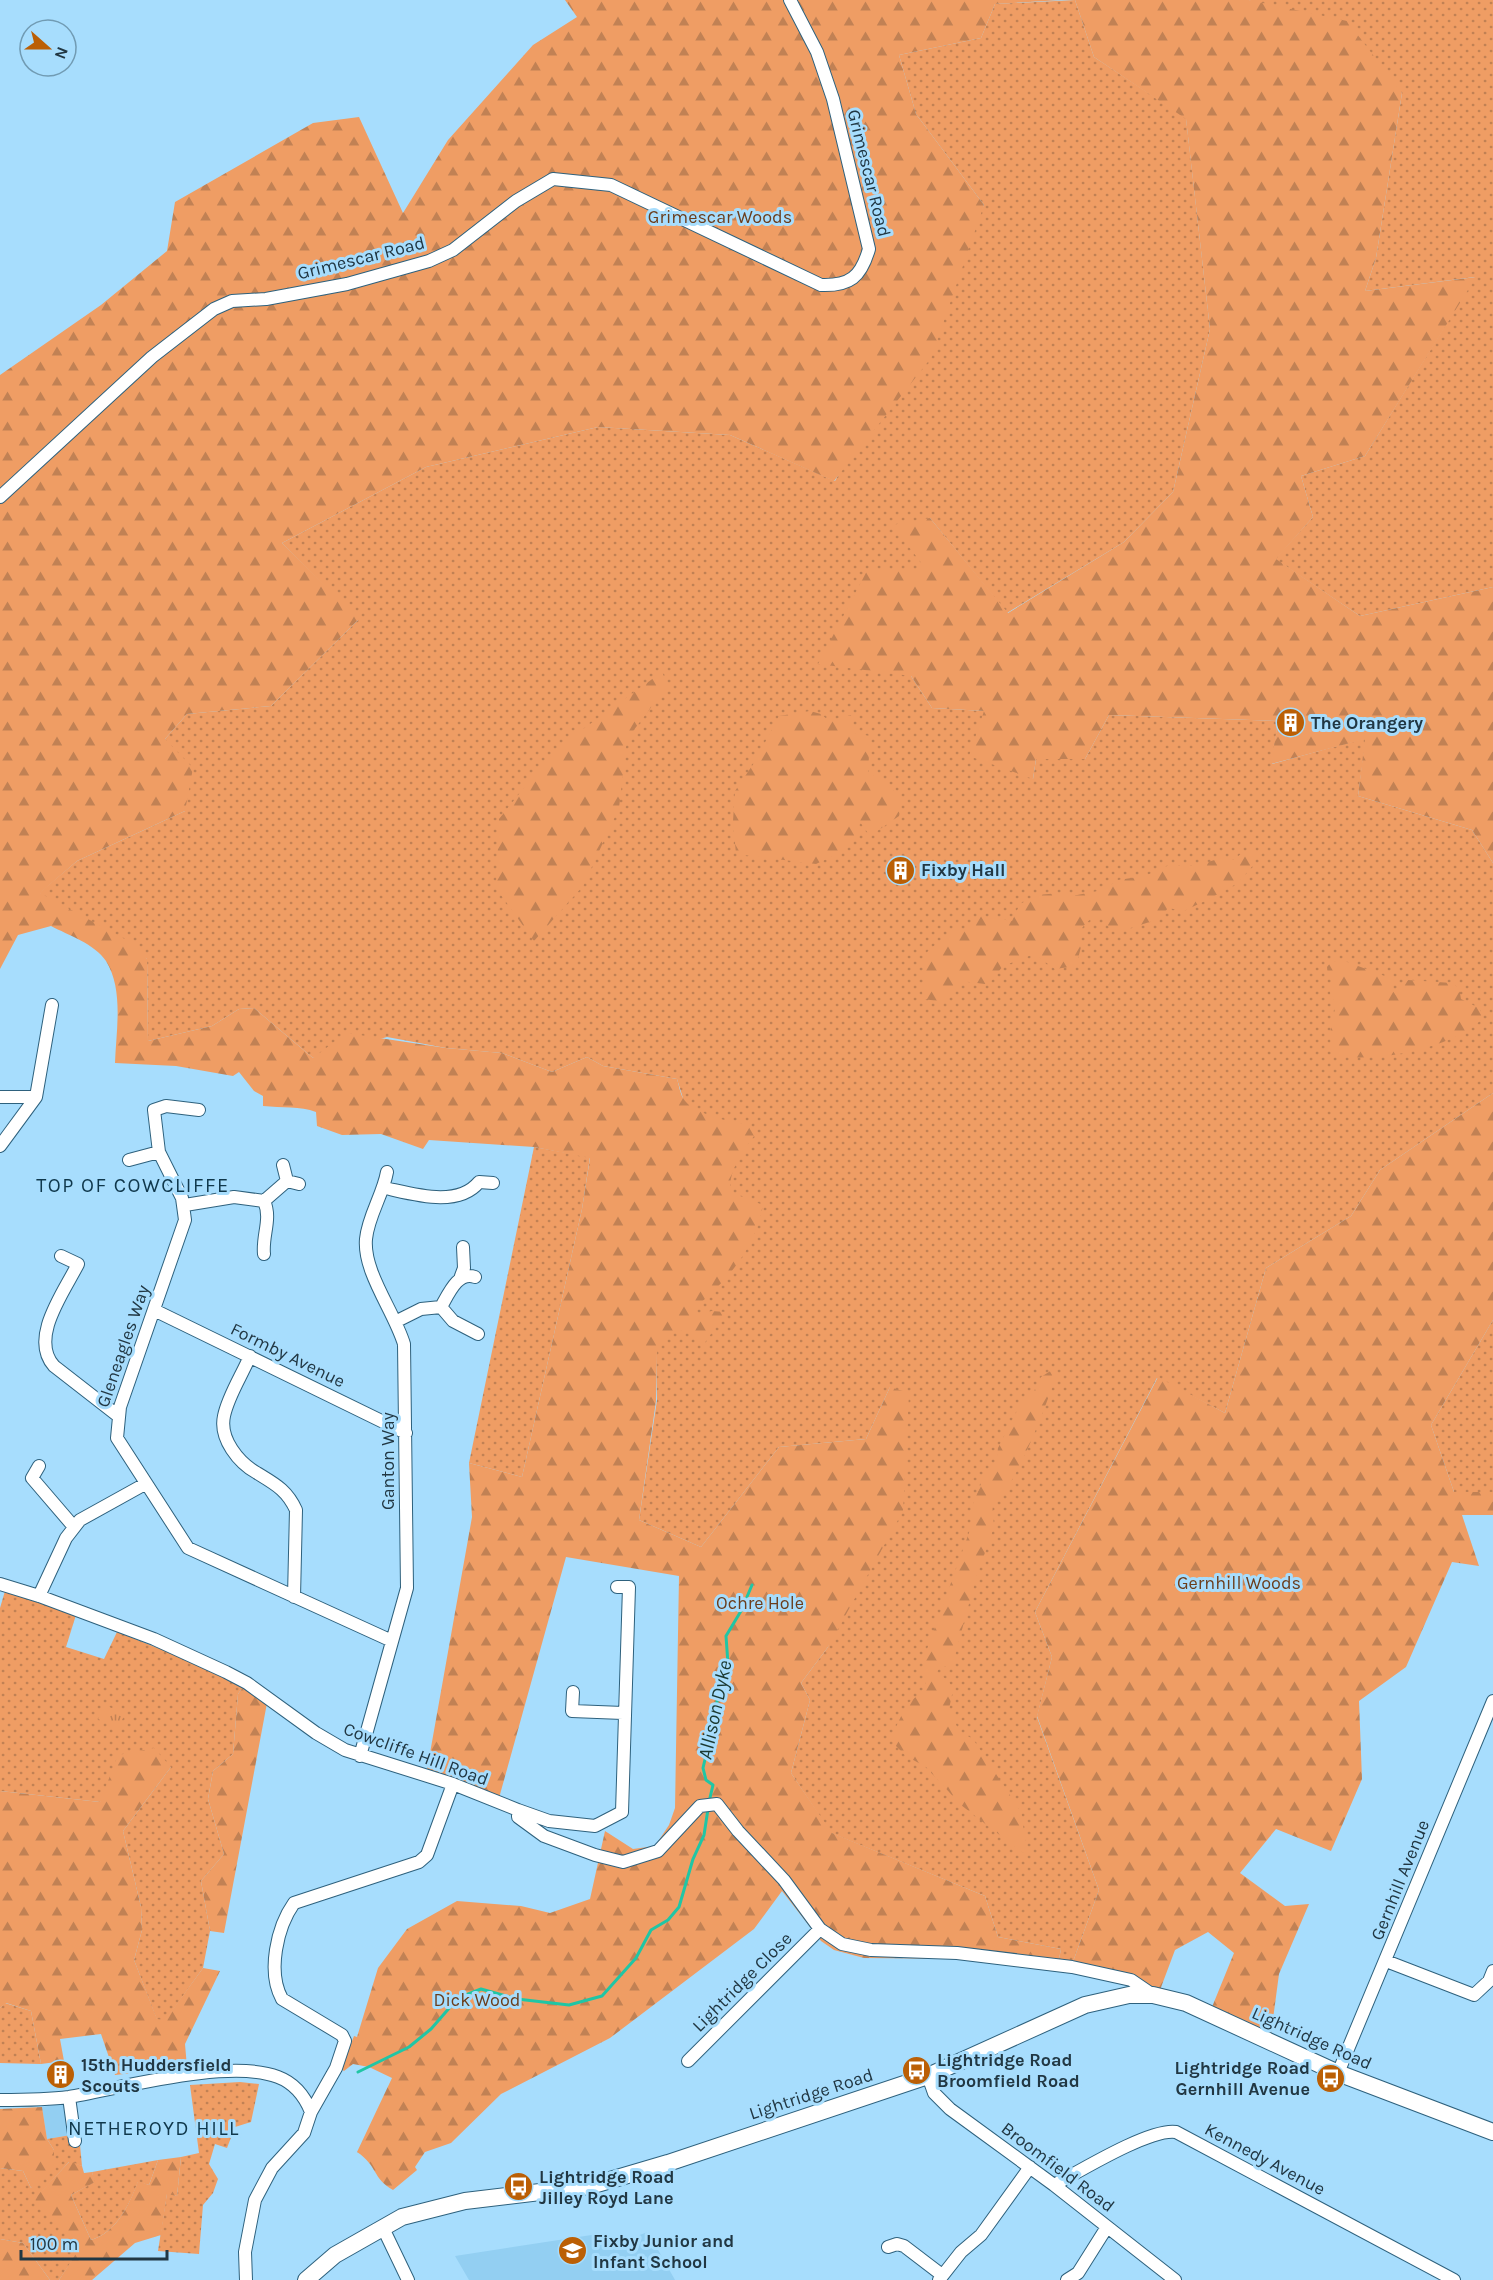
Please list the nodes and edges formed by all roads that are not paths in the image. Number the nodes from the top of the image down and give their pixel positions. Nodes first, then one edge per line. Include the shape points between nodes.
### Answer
1 (790, 0) edge
2 (0, 497) edge
3 (52, 1005) dead end
4 (0, 1096) edge
5 (36, 1097) junction
6 (199, 1110) dead end
7 (0, 1146) edge
8 (159, 1152) junction
9 (129, 1160) dead end
10 (283, 1165) dead end
11 (387, 1172) dead end
12 (494, 1183) dead end
13 (384, 1188) junction
14 (264, 1201) junction
15 (184, 1206) junction
16 (463, 1246) dead end
17 (264, 1254) dead end
18 (61, 1256) dead end
19 (461, 1276) junction
20 (475, 1277) dead end
21 (441, 1307) junction
22 (154, 1310) junction
23 (397, 1321) junction
24 (478, 1334) dead end
25 (250, 1356) junction
26 (117, 1414) junction
27 (406, 1433) junction
28 (39, 1467) dead end
29 (145, 1484) junction
30 (74, 1527) junction
31 (0, 1584) edge
32 (617, 1587) dead end
33 (39, 1596) junction
34 (294, 1597) junction
35 (392, 1641) junction
36 (573, 1692) dead end
37 (1493, 1701) edge
38 (623, 1713) junction
39 (360, 1756) junction
40 (453, 1784) junction
41 (518, 1810) junction
42 (820, 1929) junction
43 (1386, 1961) junction
44 (1493, 1971) edge
45 (1153, 1995) junction
46 (688, 2061) dead end
47 (1338, 2073) junction
48 (928, 2076) junction
49 (69, 2097) junction
50 (0, 2100) edge
51 (311, 2112) junction
52 (1493, 2132) edge
53 (75, 2141) dead end
54 (1030, 2167) junction
55 (1054, 2185) junction
56 (1107, 2227) junction
57 (383, 2228) junction
58 (888, 2247) dead end
59 (941, 2278) edge
60 (246, 2280) edge
61 (306, 2280) edge
62 (408, 2280) edge
63 (1067, 2280) edge
64 (1175, 2280) edge
65 (1454, 2280) edge

1 - 2 street, Grimescar Road via 817,52 833,99 869,249 863,270 841,285 821,285 611,185 553,179 516,201 453,250 429,261 347,284 232,301 214,309 152,357
3 - 5 street
4 - 5 street
5 - 7 street
6 - 8 street via 166,1106 154,1110
8 - 9 street
8 - 15 street
10 - 14 street via 293,1183
11 - 13 street, Ganton Way
12 - 13 street via 478,1178 473,1189 457,1197 419,1196
13 - 23 street, Ganton Way via 367,1230 366,1250
14 - 15 street via 234,1197
14 - 17 street via 268,1210
15 - 22 street, Gleneagles Way via 182,1233
16 - 19 street
18 - 26 street via 78,1264 46,1328 46,1355 54,1366
19 - 20 street
19 - 21 street
21 - 23 street via 421,1309
21 - 24 street via 453,1321
22 - 25 street, Formby Avenue
22 - 26 street, Gleneagles Way
23 - 27 street, Ganton Way via 404,1344
25 - 27 street, Formby Avenue
25 - 34 street via 224,1417 225,1431 244,1466 281,1487 296,1510
26 - 29 street, Gleneagles Way via 117,1438
27 - 35 street, Ganton Way via 407,1588
28 - 30 street via 32,1478
29 - 30 street
29 - 34 street, Gleneagles Way via 188,1548
30 - 33 street
31 - 33 street, Cowcliffe Hill Road
32 - 38 street via 629,1587
33 - 39 street, Cowcliffe Hill Road via 226,1672 266,1695 316,1733
34 - 35 street, Gleneagles Way
35 - 39 street, Ganton Way
36 - 38 street via 571,1715
37 - 43 street, Gernhill Avenue
38 - 41 street via 622,1812 595,1826 549,1821
39 - 40 street, Cowcliffe Hill Road
40 - 41 street, Cowcliffe Hill Road
40 - 51 street via 427,1855 419,1862 294,1903 285,1915 277,1948 278,1991 282,1999 342,2035 345,2041 336,2068
41 - 42 street, Cowcliffe Hill Road via 518,1817 544,1836 623,1862 658,1851 699,1806 717,1804 784,1880
42 - 45 street via 842,1944 871,1950 957,1953 1072,1967 1131,1980
42 - 46 street, Lightridge Close
43 - 44 street via 1474,1995 1489,1981
43 - 47 street, Gernhill Avenue
45 - 47 street, Lightridge Road via 1186,2003
45 - 48 street, Lightridge Road via 1106,1998 1086,2005
47 - 52 street, Lightridge Road
48 - 54 street, Broomfield Road via 934,2093 950,2109
48 - 57 street, Lightridge Road via 590,2186 465,2201 402,2217
49 - 50 street
49 - 51 street via 176,2077 250,2071 286,2082 305,2098
49 - 53 street
51 - 60 street via 304,2133 272,2168 255,2200 245,2252
54 - 55 street, Broomfield Road
54 - 59 street via 981,2235 961,2252
55 - 56 street, Broomfield Road
55 - 65 street, Kennedy Avenue via 1138,2142 1169,2131
56 - 63 street via 1083,2266
56 - 64 street, Broomfield Road
57 - 61 street, Lightridge Road via 335,2255
57 - 62 street
58 - 59 street via 904,2246

